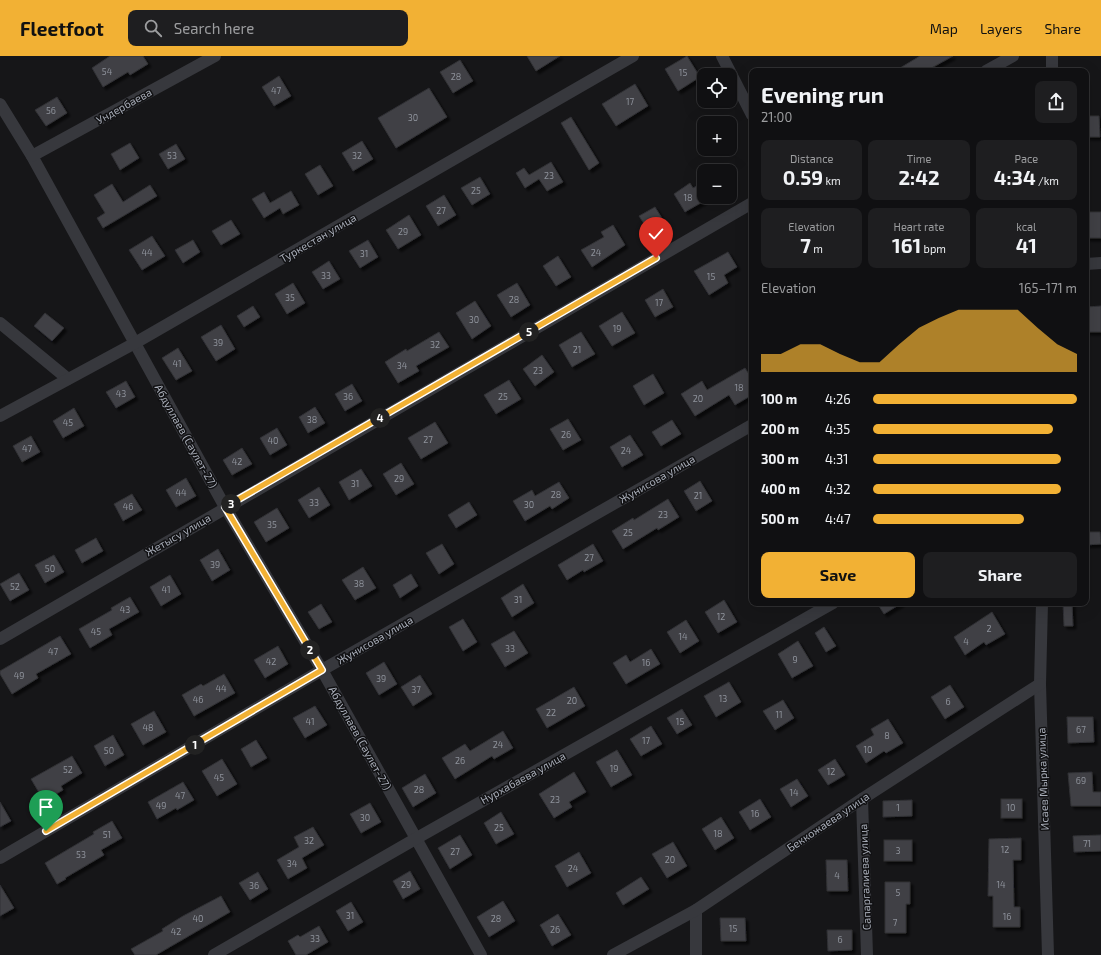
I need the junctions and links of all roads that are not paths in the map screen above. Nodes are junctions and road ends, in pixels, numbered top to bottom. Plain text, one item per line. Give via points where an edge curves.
1 (215, 56) edge
2 (633, 56) edge
3 (722, 56) edge
4 (1013, 56) edge
5 (1052, 56) edge
6 (991, 68) edge
7 (1052, 68) edge
8 (0, 104) edge
9 (749, 109) edge
10 (32, 156) junction
11 (749, 205) edge
12 (1101, 263) edge
13 (1089, 264) edge
14 (0, 323) edge
15 (134, 343) junction
16 (68, 379) junction
17 (0, 416) edge
18 (749, 427) edge
19 (225, 507) junction
20 (828, 606) edge
21 (1042, 606) edge
22 (0, 639) edge
23 (322, 670) junction
24 (1040, 684) junction
25 (862, 799) junction
26 (416, 838) junction
27 (0, 858) edge
28 (696, 910) junction
29 (214, 955) edge
30 (481, 955) edge
31 (613, 955) edge
32 (696, 955) edge
33 (867, 955) edge
34 (1048, 955) edge

1 - 10 street, Ундербаева
2 - 15 street, Туркестан улица
3 - 9 street
4 - 6 street
5 - 7 street
8 - 10 street, Абдуллаев (Саулет-27)
10 - 15 street, Абдуллаев (Саулет-27)
11 - 19 street, Жетысу улица
12 - 13 street
14 - 16 street
15 - 16 street, Туркестан улица
15 - 19 street, Абдуллаев (Саулет-27)
16 - 17 street, Туркестан улица
18 - 23 street, Жунисова улица
19 - 22 street, Жетысу улица
19 - 23 street, Абдуллаев (Саулет-27)
20 - 26 street, Нурхабаева улица
21 - 24 street, Исаев Мырка улица
23 - 26 street, Абдуллаев (Саулет-27)
23 - 27 street, Жунисова улица
24 - 25 street, Беккожаева улица
24 - 34 street, Исаев Мырка улица
25 - 28 street, Беккожаева улица
25 - 33 street, Сапаргалиева улица
26 - 29 street, Нурхабаева улица
26 - 30 street, Абдуллаев (Саулет-27)
28 - 31 street, Беккожаева улица
28 - 32 street

